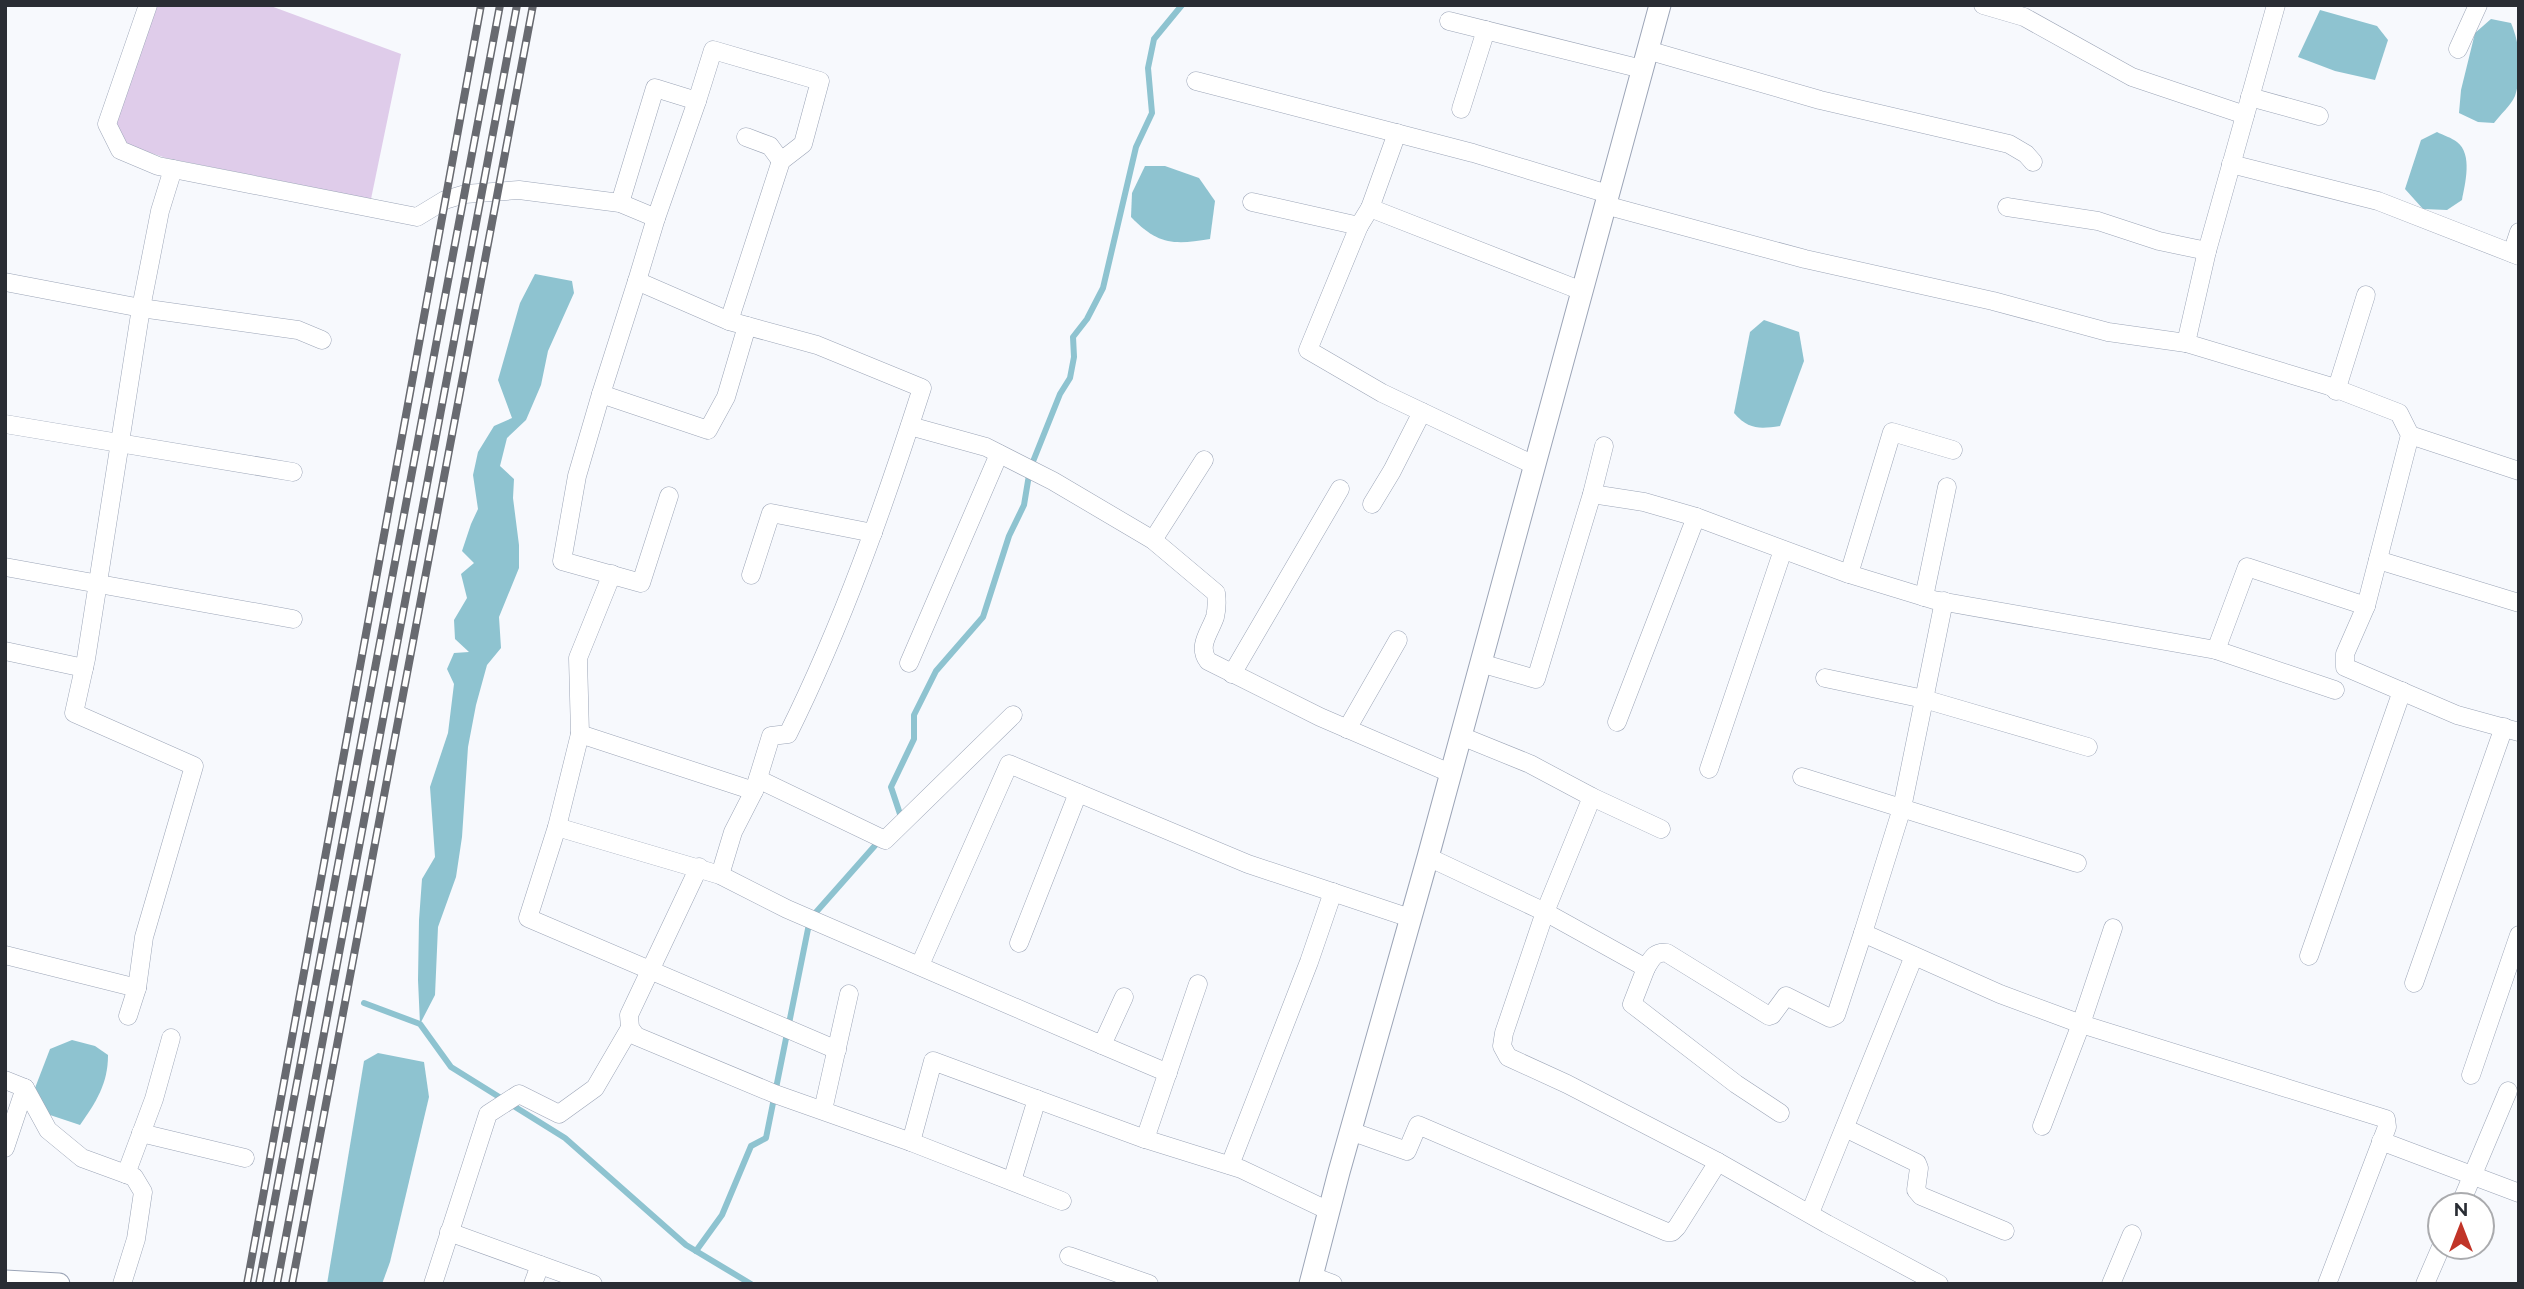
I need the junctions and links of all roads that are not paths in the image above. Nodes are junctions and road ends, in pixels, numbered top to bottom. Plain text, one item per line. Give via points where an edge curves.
1 (148, 5) edge
2 (1660, 5) edge
3 (1983, 5) edge
4 (2276, 5) edge
5 (2478, 5) edge
6 (1449, 21) dead end
7 (1486, 30) junction
8 (2458, 49) dead end
9 (1645, 59) junction
10 (1196, 81) dead end
11 (2250, 97) junction
12 (697, 100) junction
13 (1461, 109) dead end
14 (2245, 115) junction
15 (2319, 116) dead end
16 (1397, 133) junction
17 (746, 137) dead end
18 (781, 161) junction
19 (2033, 162) dead end
20 (2231, 164) junction
21 (173, 169) junction
22 (1607, 200) junction
23 (1252, 202) dead end
24 (620, 204) junction
25 (2007, 206) dead end
26 (1370, 208) junction
27 (656, 218) junction
28 (1359, 226) junction
29 (2519, 232) edge
30 (2207, 251) junction
31 (2515, 255) edge
32 (637, 281) junction
33 (5, 282) edge
34 (1582, 291) junction
35 (2366, 295) dead end
36 (141, 309) junction
37 (729, 321) junction
38 (747, 326) junction
39 (322, 340) dead end
40 (2186, 343) junction
41 (2336, 391) junction
42 (601, 394) junction
43 (1422, 412) junction
44 (5, 424) edge
45 (910, 426) junction
46 (2410, 435) junction
47 (120, 443) junction
48 (1604, 446) dead end
49 (1953, 450) dead end
50 (999, 454) junction
51 (1204, 460) dead end
52 (1534, 465) junction
53 (2519, 471) edge
54 (293, 472) dead end
55 (1947, 487) dead end
56 (1340, 489) dead end
57 (1592, 494) junction
58 (669, 496) dead end
59 (1372, 504) dead end
60 (1696, 517) junction
61 (873, 533) junction
62 (1153, 540) junction
63 (1783, 550) junction
64 (2378, 560) junction
65 (5, 567) edge
66 (612, 574) junction
67 (1849, 574) junction
68 (751, 575) dead end
69 (97, 583) junction
70 (1924, 597) junction
71 (1944, 601) junction
72 (2519, 603) edge
73 (2366, 606) junction
74 (293, 619) dead end
75 (1398, 640) dead end
76 (2216, 650) junction
77 (5, 651) edge
78 (909, 663) dead end
79 (1480, 663) junction
80 (84, 668) junction
81 (1232, 674) junction
82 (1825, 678) dead end
83 (2335, 690) dead end
84 (2402, 691) junction
85 (1924, 699) junction
86 (1013, 715) dead end
87 (1617, 722) dead end
88 (1347, 729) junction
89 (2511, 730) edge
90 (580, 734) junction
91 (1461, 736) junction
92 (2088, 747) dead end
93 (1709, 769) dead end
94 (1450, 773) junction
95 (1802, 777) dead end
96 (756, 785) junction
97 (1078, 793) junction
98 (1592, 797) junction
99 (1902, 808) junction
100 (556, 827) junction
101 (1661, 829) dead end
102 (1427, 858) junction
103 (2077, 863) dead end
104 (699, 867) junction
105 (720, 874) junction
106 (1333, 892) junction
107 (1545, 912) junction
108 (1410, 918) junction
109 (2113, 928) dead end
110 (1863, 933) junction
111 (2519, 935) edge
112 (1019, 943) dead end
113 (5, 955) edge
114 (1914, 956) junction
115 (2309, 956) dead end
116 (920, 965) junction
117 (1646, 968) junction
118 (649, 969) junction
119 (2414, 983) dead end
120 (1198, 984) dead end
121 (137, 988) junction
122 (849, 993) dead end
123 (1124, 997) dead end
124 (128, 1016) dead end
125 (2081, 1024) junction
126 (630, 1028) junction
127 (171, 1038) dead end
128 (1102, 1045) junction
129 (836, 1050) junction
130 (1168, 1073) junction
131 (2471, 1075) dead end
132 (5, 1080) edge
133 (25, 1088) junction
134 (2508, 1091) dead end
135 (1037, 1098) junction
136 (823, 1110) junction
137 (1780, 1113) dead end
138 (2042, 1126) dead end
139 (1845, 1128) junction
140 (1350, 1131) junction
141 (141, 1133) junction
142 (1145, 1139) junction
143 (2381, 1141) junction
144 (911, 1142) junction
145 (5, 1148) edge
146 (244, 1158) dead end
147 (1718, 1162) junction
148 (1230, 1165) junction
149 (126, 1174) junction
150 (2472, 1177) junction
151 (1012, 1181) junction
152 (2466, 1191) edge
153 (2519, 1194) edge
154 (1062, 1201) dead end
155 (1329, 1211) junction
156 (1810, 1213) junction
157 (2005, 1231) dead end
158 (449, 1232) junction
159 (2132, 1234) dead end
160 (1069, 1256) dead end
161 (2435, 1261) edge
162 (540, 1265) junction
163 (1311, 1280) edge
164 (5, 1281) edge
165 (60, 1284) edge
166 (122, 1284) edge
167 (433, 1284) edge
168 (533, 1284) edge
169 (593, 1284) edge
170 (1149, 1284) edge
171 (1333, 1284) edge
172 (1939, 1284) edge
173 (2112, 1284) edge
174 (2327, 1284) edge
175 (2425, 1284) edge

1 - 21 street via 107,124 120,150
2 - 9 street
3 - 14 street via 2024,17 2132,77
4 - 11 street
5 - 8 street
6 - 7 street
7 - 9 street
7 - 13 street
9 - 19 street via 2009,144
9 - 22 street
10 - 16 street
11 - 14 street
11 - 15 street
12 - 18 street via 713,50 820,81 803,144
12 - 24 street via 654,88
12 - 27 street
14 - 20 street
16 - 22 street
16 - 26 street
17 - 18 street via 770,146
18 - 37 street
20 - 30 street
20 - 31 street via 2378,201
21 - 24 street via 417,217 465,194 519,190
21 - 36 street
22 - 34 street
22 - 40 street via 1805,259 2108,332
23 - 28 street
24 - 27 street
25 - 30 street via 2098,221
26 - 28 street
26 - 34 street
27 - 32 street
28 - 43 street via 1308,349
29 - 31 street
30 - 40 street
32 - 37 street
32 - 42 street
33 - 36 street
34 - 52 street
35 - 41 street
36 - 39 street via 298,330
36 - 47 street
37 - 38 street
38 - 42 street via 726,397 708,430
38 - 45 street via 817,345 922,388
40 - 41 street
41 - 46 street via 2399,413
42 - 66 street via 577,476 562,561
43 - 52 street
43 - 59 street
44 - 47 street
45 - 50 street
45 - 61 street
46 - 53 street
46 - 64 street
47 - 54 street
47 - 69 street
48 - 57 street
49 - 67 street via 1892,432
50 - 62 street
50 - 78 street
51 - 62 street
52 - 79 street
55 - 70 street
56 - 81 street
57 - 60 street
57 - 79 street via 1536,679
58 - 66 street via 641,583
60 - 63 street
60 - 87 street
61 - 68 street via 771,513
61 - 96 street via 822,664 788,734 771,736
62 - 81 street via 1216,593 1216,615 1203,654
63 - 67 street
63 - 93 street
64 - 72 street
64 - 73 street
65 - 69 street
66 - 90 street via 578,658
67 - 70 street
69 - 74 street
69 - 80 street
70 - 71 street
71 - 76 street
71 - 85 street
73 - 76 street via 2246,567
73 - 84 street via 2345,654 2345,667
75 - 88 street
76 - 83 street
77 - 80 street
79 - 91 street
80 - 121 street via 74,713 194,766 144,937
81 - 88 street
82 - 85 street
84 - 89 street via 2457,715
84 - 115 street
85 - 92 street
85 - 99 street
86 - 96 street via 885,840
88 - 94 street
89 - 119 street
90 - 96 street
90 - 100 street
91 - 94 street
91 - 98 street via 1530,764
94 - 102 street
95 - 99 street
96 - 105 street via 733,832
97 - 106 street via 1248,864
97 - 112 street
97 - 116 street via 1009,764
98 - 101 street
98 - 107 street
99 - 103 street
99 - 110 street
100 - 104 street
100 - 118 street via 528,918
102 - 107 street
102 - 108 street
104 - 105 street
104 - 118 street
105 - 116 street via 787,909
106 - 108 street
106 - 148 street
107 - 117 street
107 - 147 street via 1504,1033 1502,1046 1508,1057
108 - 140 street
109 - 125 street
110 - 114 street
110 - 117 street via 1833,1018 1786,996 1772,1015 1766,1015 1667,953 1655,955
111 - 131 street
113 - 121 street
114 - 125 street
114 - 139 street
116 - 128 street
117 - 137 street via 1632,1004
118 - 126 street via 629,1015
118 - 129 street
120 - 130 street
121 - 124 street
122 - 129 street
123 - 128 street
125 - 138 street
125 - 143 street via 2386,1119
126 - 136 street via 636,1036
126 - 158 street via 595,1088 559,1114 519,1094 488,1114
127 - 141 street
128 - 130 street
129 - 136 street
130 - 142 street
132 - 133 street
133 - 145 street
133 - 149 street via 48,1130 82,1158
134 - 150 street
135 - 142 street
135 - 144 street via 933,1060
135 - 151 street
136 - 144 street
139 - 156 street
139 - 157 street via 1917,1163 1916,1190 1921,1196
140 - 147 street via 1407,1150 1418,1125 1667,1232 1677,1227
140 - 155 street
141 - 146 street
141 - 149 street
142 - 148 street
143 - 150 street
143 - 174 street
144 - 151 street
147 - 156 street
148 - 155 street
149 - 166 street via 134,1177 143,1192 136,1239
150 - 152 street
150 - 153 street
151 - 154 street
155 - 163 street
156 - 172 street
158 - 162 street
158 - 167 street
159 - 173 street
160 - 170 street
161 - 175 street
162 - 168 street
162 - 169 street
163 - 171 street
164 - 165 street

